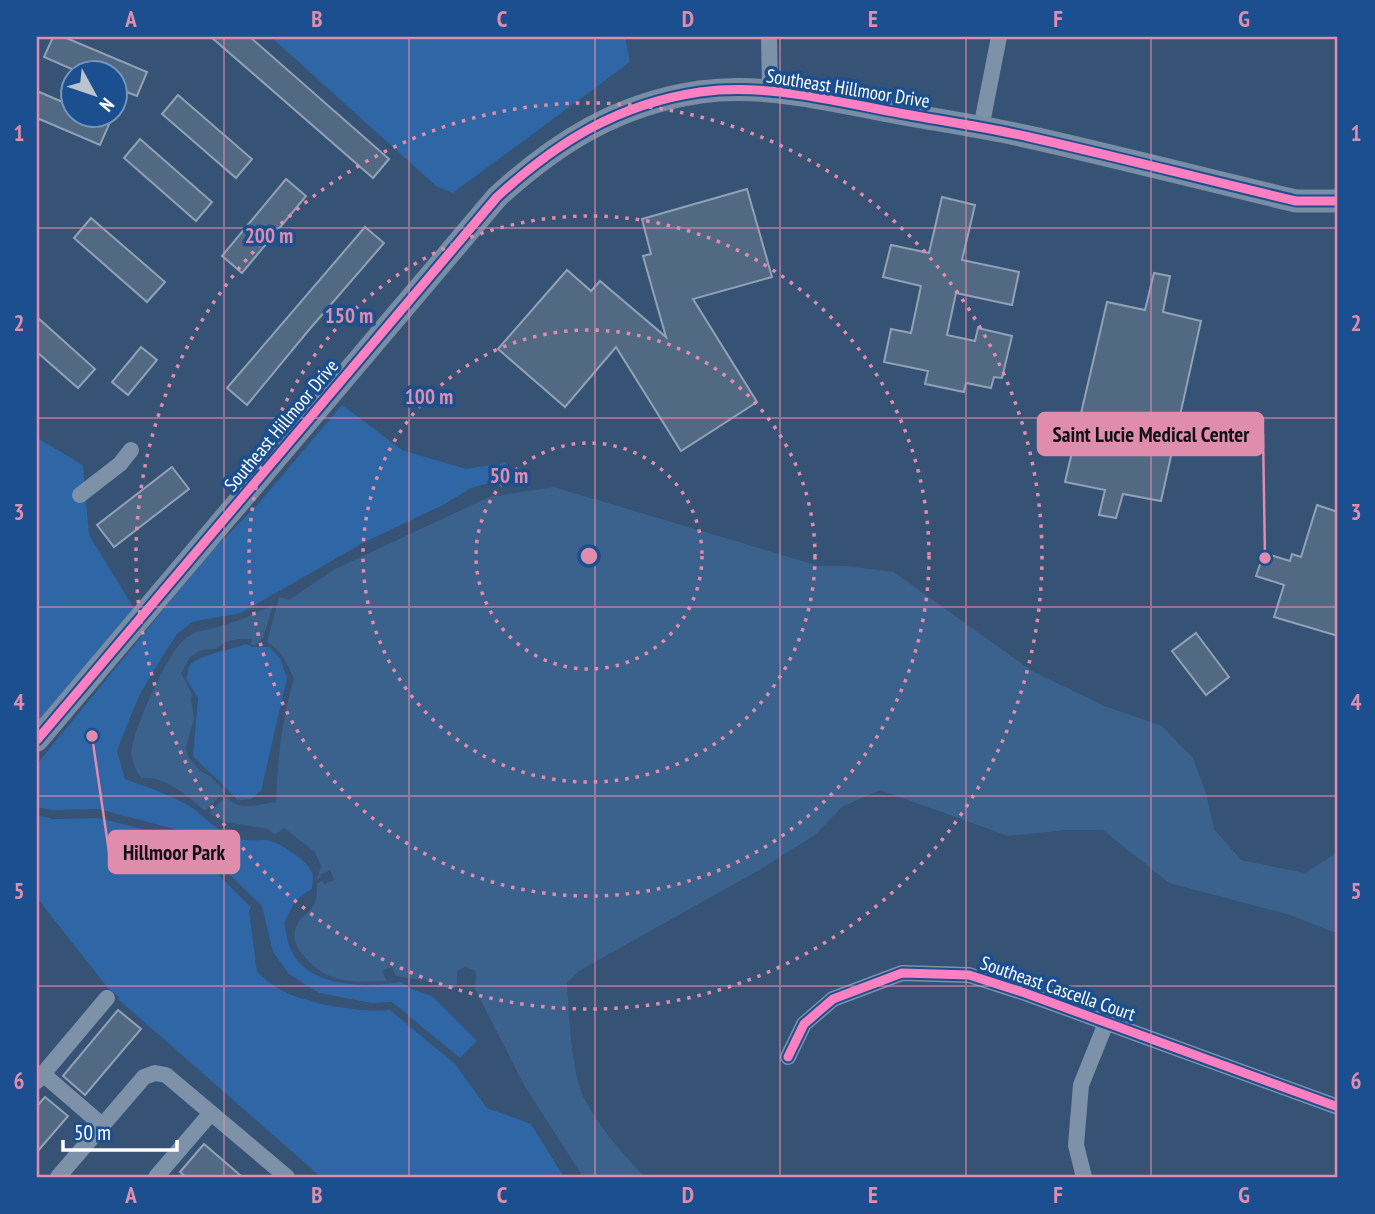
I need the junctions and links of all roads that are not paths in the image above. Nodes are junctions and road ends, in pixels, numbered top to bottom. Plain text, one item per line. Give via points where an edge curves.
1 (769, 37) edge
2 (999, 37) edge
3 (770, 90) junction
4 (981, 128) junction
5 (1338, 201) edge
6 (131, 450) dead end
7 (80, 495) dead end
8 (37, 740) edge
9 (107, 998) dead end
10 (1106, 1023) junction
11 (788, 1057) dead end
12 (40, 1077) edge
13 (1338, 1107) edge
14 (211, 1114) junction
15 (102, 1125) junction
16 (161, 1175) edge
17 (58, 1177) edge
18 (287, 1177) edge
19 (1084, 1177) edge

1 - 3 street
2 - 4 street
3 - 4 street, Southeast Hillmoor Drive
3 - 8 street, Southeast Hillmoor Drive via 702,92 661,100 592,127 516,179
4 - 5 street, Southeast Hillmoor Drive via 1297,201
6 - 7 street
9 - 12 street
10 - 11 street, Southeast Cascella Court via 969,975 902,973 833,999 804,1024
10 - 13 street, Southeast Cascella Court
10 - 19 street via 1081,1085 1076,1145
12 - 15 street
14 - 15 street via 166,1075 155,1073 144,1077
14 - 16 street
14 - 18 street
15 - 17 street

